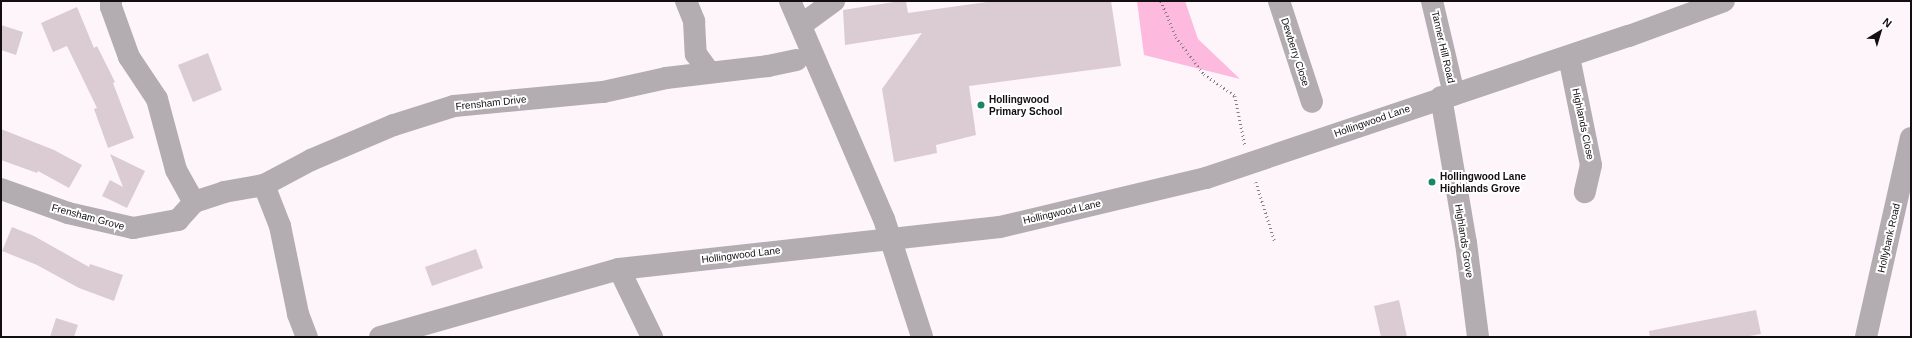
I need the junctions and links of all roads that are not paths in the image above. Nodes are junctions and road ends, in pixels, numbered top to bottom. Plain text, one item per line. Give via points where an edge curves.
1 (111, 1) edge
2 (686, 1) edge
3 (790, 1) edge
4 (834, 1) edge
5 (1279, 1) edge
6 (1432, 1) edge
7 (1724, 1) edge
8 (800, 25) junction
9 (1569, 56) junction
10 (796, 60) dead end
11 (708, 72) junction
12 (1447, 95) junction
13 (1312, 102) dead end
14 (1911, 138) edge
15 (264, 185) junction
16 (1, 189) edge
17 (224, 192) joint
18 (1585, 192) dead end
19 (194, 202) junction
20 (892, 239) junction
21 (619, 269) junction
22 (416, 332) edge
23 (307, 337) edge
24 (380, 337) edge
25 (652, 337) edge
26 (922, 337) edge
27 (1478, 337) edge
28 (1866, 337) edge

1 - 19 street via 129,57 157,99 176,170
2 - 11 street via 694,21 696,54
3 - 8 street
4 - 8 street
5 - 13 street, Dewberry Close
6 - 12 street, Tanner Hill Road
7 - 9 street, Hollingwood Lane
8 - 20 street
9 - 12 street, Hollingwood Lane
9 - 18 street, Highlands Close via 1591,164
10 - 11 street, Frensham Drive via 768,66
11 - 15 street, Frensham Drive via 603,92 454,106 394,125 311,160
12 - 20 street, Hollingwood Lane via 1206,178 1000,227
12 - 27 street, Highlands Grove
14 - 28 street, Hollybank Road
15 - 17 street, Frensham Drive
15 - 23 street via 280,226 298,314
16 - 19 street, Frensham Grove via 68,213 133,228 178,220
17 - 19 street, Frensham Grove
20 - 21 street, Hollingwood Lane
20 - 26 street
21 - 22 street, Hollingwood Lane
21 - 25 street
22 - 24 street, Hollingwood Lane

